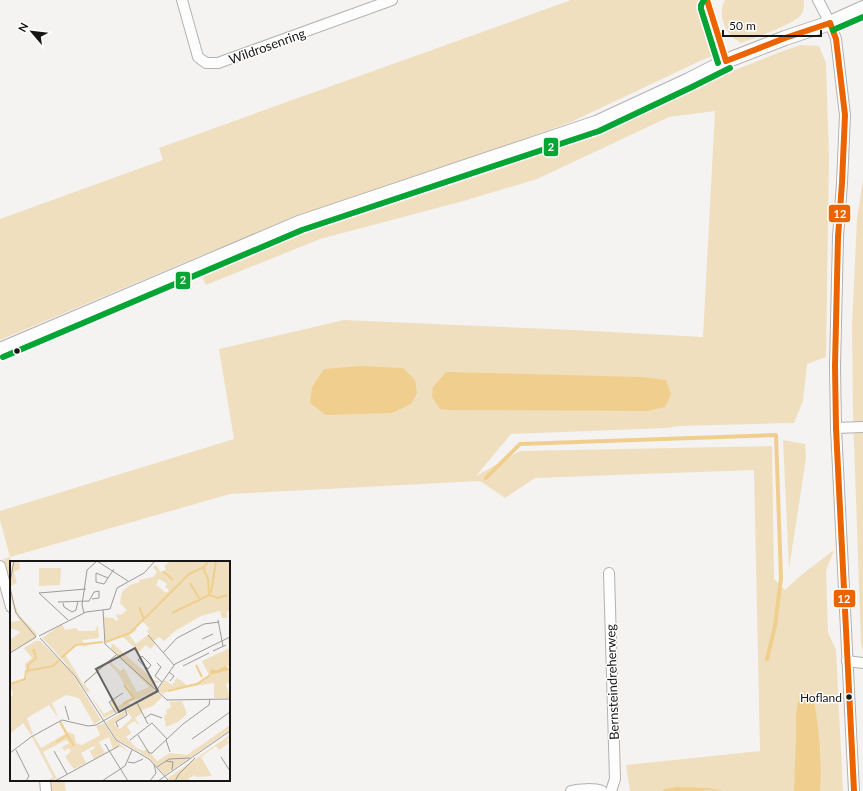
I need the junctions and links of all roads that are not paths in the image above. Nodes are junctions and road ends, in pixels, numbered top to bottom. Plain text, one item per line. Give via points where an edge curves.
1 (182, 0) edge
2 (392, 0) edge
3 (818, 0) edge
4 (863, 8) edge
5 (830, 23) junction
6 (0, 350) edge
7 (863, 427) edge
8 (836, 428) junction
9 (0, 566) edge
10 (608, 573) dead end
11 (10, 603) edge
12 (847, 661) junction
13 (863, 663) edge
14 (45, 781) edge
15 (46, 791) edge
16 (571, 791) edge
17 (602, 791) edge
18 (611, 791) edge
19 (854, 791) edge

1 - 2 street, Wildrosenring via 198,57 206,63 218,63
3 - 5 street
4 - 5 main road
5 - 6 main road via 726,61 596,123 299,223
5 - 8 street via 836,39 845,115 838,237
7 - 8 street
8 - 12 street
9 - 11 street
10 - 18 street, Bernsteindreherweg via 615,779
12 - 13 street
12 - 19 street
14 - 15 street
16 - 17 street

